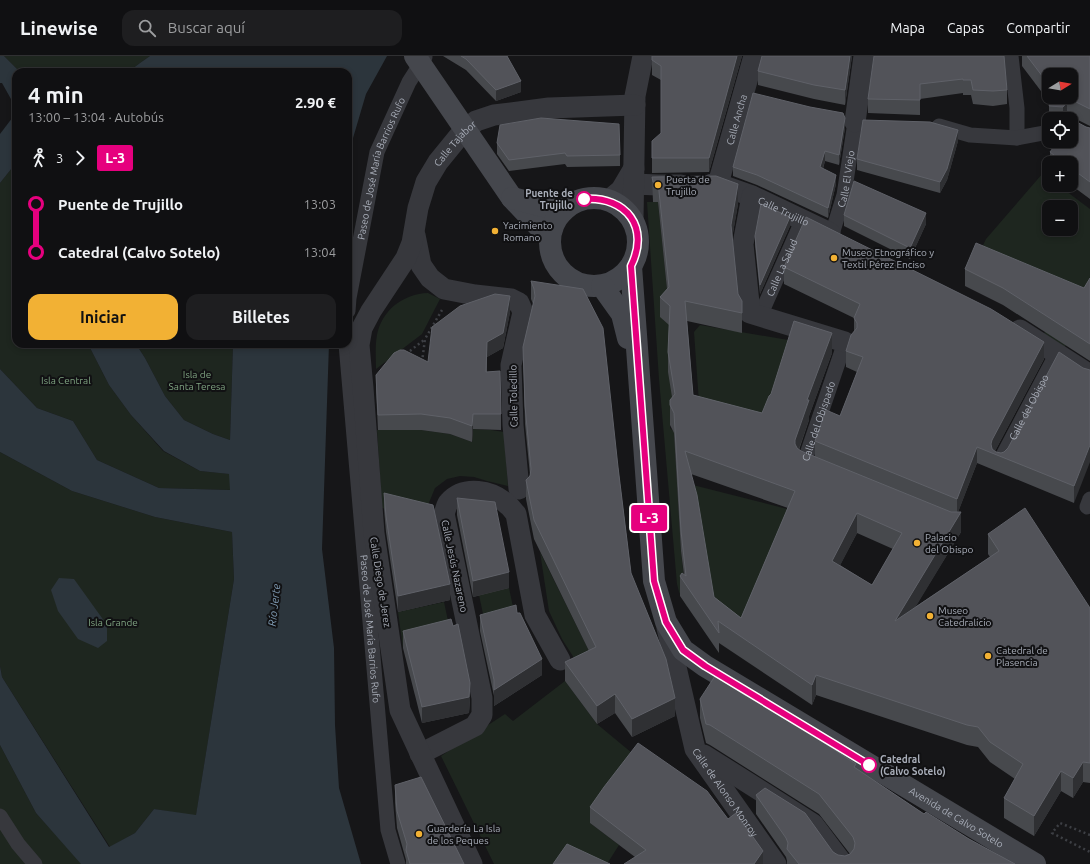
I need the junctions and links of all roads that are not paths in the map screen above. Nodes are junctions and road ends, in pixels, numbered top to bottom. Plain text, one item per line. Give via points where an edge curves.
1 (415, 56) edge
2 (426, 56) edge
3 (643, 56) edge
4 (754, 56) edge
5 (864, 56) edge
6 (1011, 56) edge
7 (635, 105) junction
8 (856, 119) joint
9 (923, 124) edge
10 (1042, 133) edge
11 (1017, 138) junction
12 (634, 176) junction
13 (718, 184) junction
14 (752, 196) junction
15 (512, 198) junction
16 (609, 200) junction
17 (563, 211) junction
18 (632, 220) junction
19 (803, 220) junction
20 (415, 234) junction
21 (839, 238) joint
22 (550, 239) junction
23 (421, 265) junction
24 (631, 266) junction
25 (352, 282) edge
26 (602, 286) junction
27 (385, 290) junction
28 (755, 314) junction
29 (1004, 320) edge
30 (845, 342) joint
31 (346, 348) edge
32 (1056, 353) junction
33 (1090, 375) edge
34 (639, 382) junction
35 (1000, 461) edge
36 (826, 472) edge
37 (519, 489) dead end
38 (666, 622) junction
39 (560, 660) dead end
40 (695, 749) junction
41 (420, 754) junction
42 (0, 816) edge
43 (35, 864) edge
44 (398, 864) edge
45 (472, 864) edge
46 (776, 864) edge
47 (843, 864) edge
48 (1035, 864) edge

1 - 15 main road
2 - 25 street, Paseo de José María Barrios Rufo via 408,82 377,152
3 - 7 street
4 - 13 street, Calle Ancha via 751,93
5 - 8 street
6 - 11 street via 1017,108
7 - 12 street
7 - 20 street, Calle Tajabor via 549,108 494,115 476,121 442,156 426,182 418,208
8 - 21 street, Calle El Viejo
9 - 11 street via 970,135
10 - 11 street
12 - 13 street, Calle Trujillo via 658,185
12 - 16 street
12 - 18 street
13 - 14 street, Calle Trujillo
14 - 19 street, Calle Trujillo
14 - 28 street via 743,244
15 - 17 main road
15 - 22 main road
16 - 17 main road via 584,199
16 - 18 main road via 626,211
17 - 22 main road via 555,223
18 - 24 main road via 639,243
19 - 21 street, Calle Trujillo
19 - 28 street, Calle La Salud
20 - 23 street, Calle Toledillo
20 - 27 street, Calle Tajabor via 406,258
22 - 26 main road via 556,264 564,274 576,282
23 - 27 street via 413,278
23 - 37 street, Calle Toledillo via 430,278 444,289 511,299 519,303 523,312 511,365
24 - 26 main road via 614,282
24 - 34 main road, Avenida de Calvo Sotelo
26 - 34 main road, Avenida de Calvo Sotelo via 622,314
27 - 41 street, Calle Diego de Jerez via 362,328 359,345 374,533 400,710
28 - 30 street, Calle del Obispado
29 - 32 street
30 - 36 street, Calle del Obispado via 804,464
31 - 44 street, Paseo de José María Barrios Rufo via 388,830
32 - 33 street
32 - 35 street, Calle del Obispo
34 - 38 main road, Avenida de Calvo Sotelo via 654,581
38 - 40 street, Calle de Alonso Monroy
38 - 48 main road, Avenida de Calvo Sotelo via 683,650 705,666
39 - 41 street, Calle Jesús Nazareno via 535,615 516,514 507,504 488,494 469,491 458,494 448,503 444,513 482,698 482,715 475,726
40 - 46 street, Calle de Alonso Monroy
40 - 47 street via 813,824
41 - 45 street, Calle Diego de Jerez
42 - 43 street via 14,839

